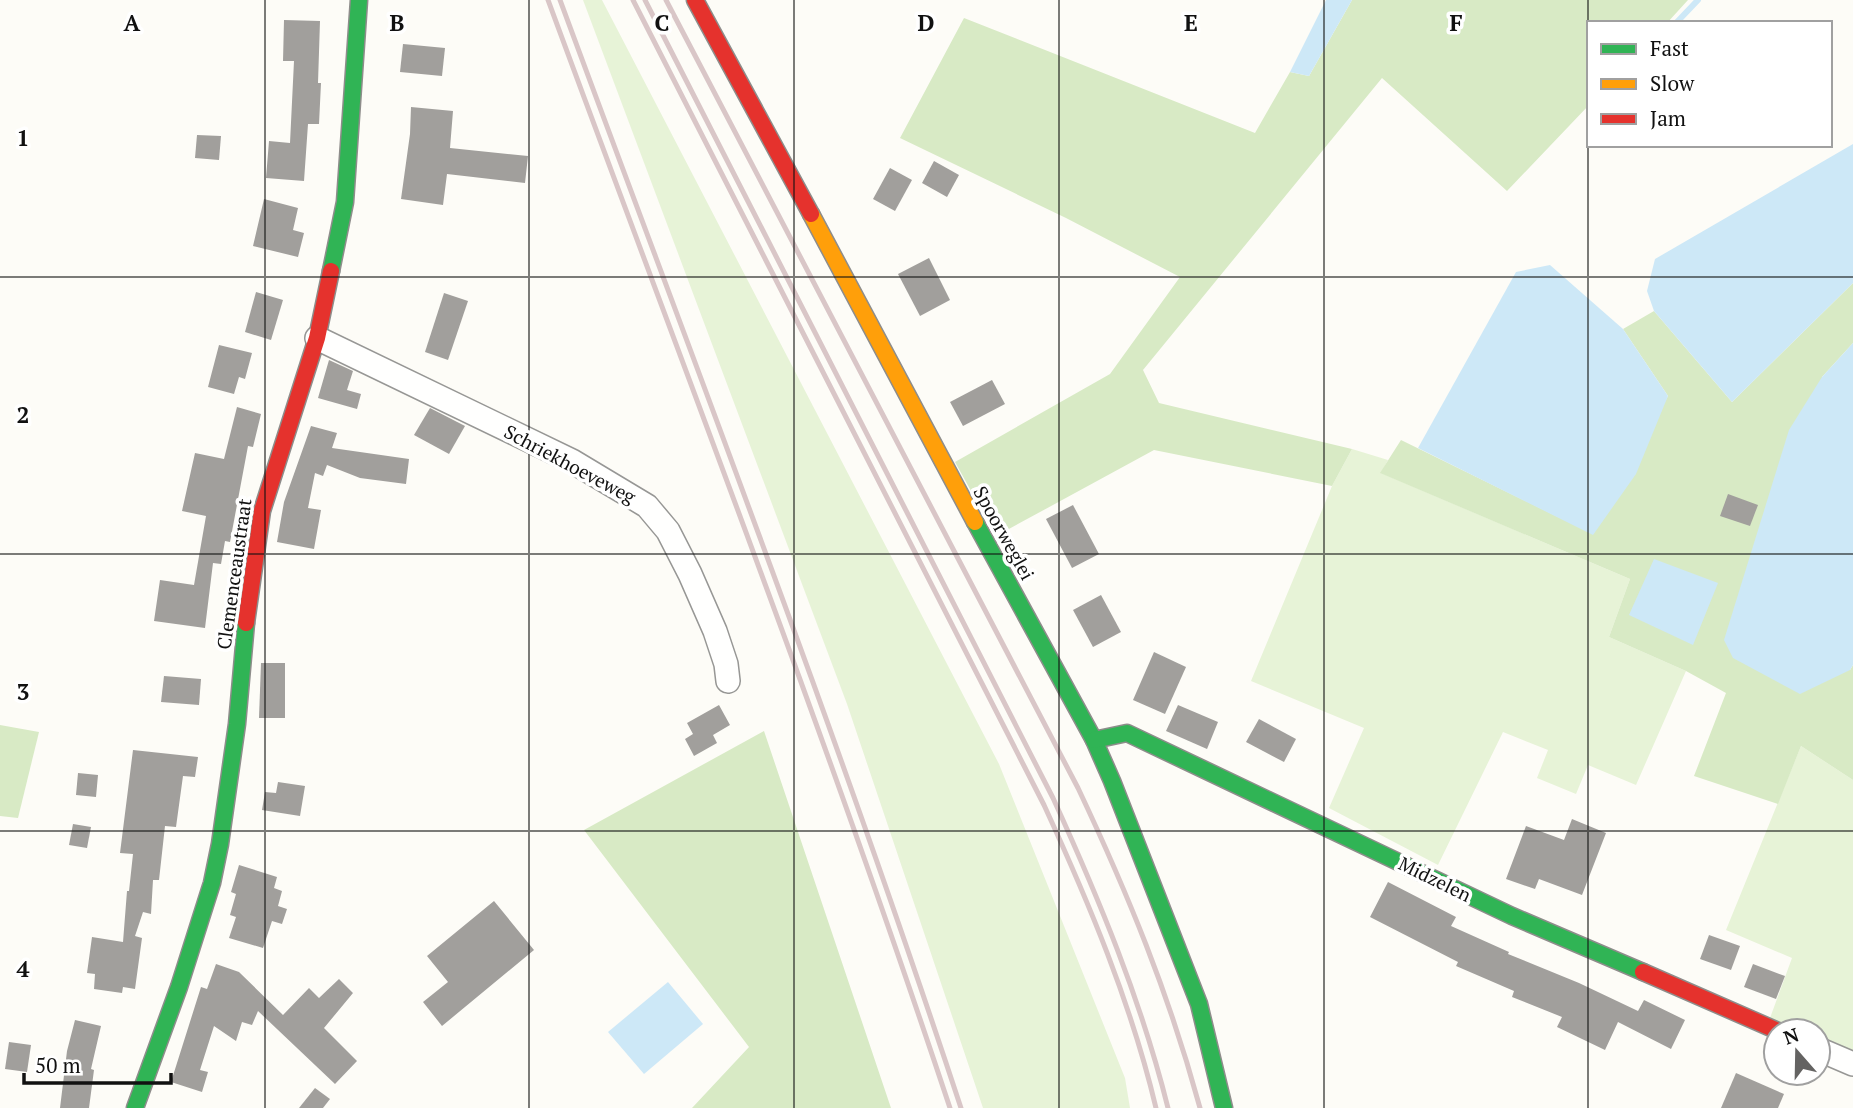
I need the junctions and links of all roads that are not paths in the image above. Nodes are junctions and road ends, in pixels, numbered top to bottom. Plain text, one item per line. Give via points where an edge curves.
1 (359, 0) edge
2 (695, 0) edge
3 (317, 338) junction
4 (728, 681) dead end
5 (1094, 740) junction
6 (1762, 1024) edge
7 (1832, 1055) edge
8 (1853, 1064) edge
9 (135, 1108) edge
10 (1224, 1108) edge

1 - 3 street, Clemenceaustraat via 345,202
2 - 5 street, Spoorweglei
3 - 4 street, Schriekhoeveweg via 572,461 648,506 668,531 690,574 715,631
3 - 9 street, Clemenceaustraat via 262,511 237,724 212,883
5 - 6 street, Midzelen via 1127,733 1512,916
5 - 10 street, Spoorweglei via 1199,1004
7 - 8 street

